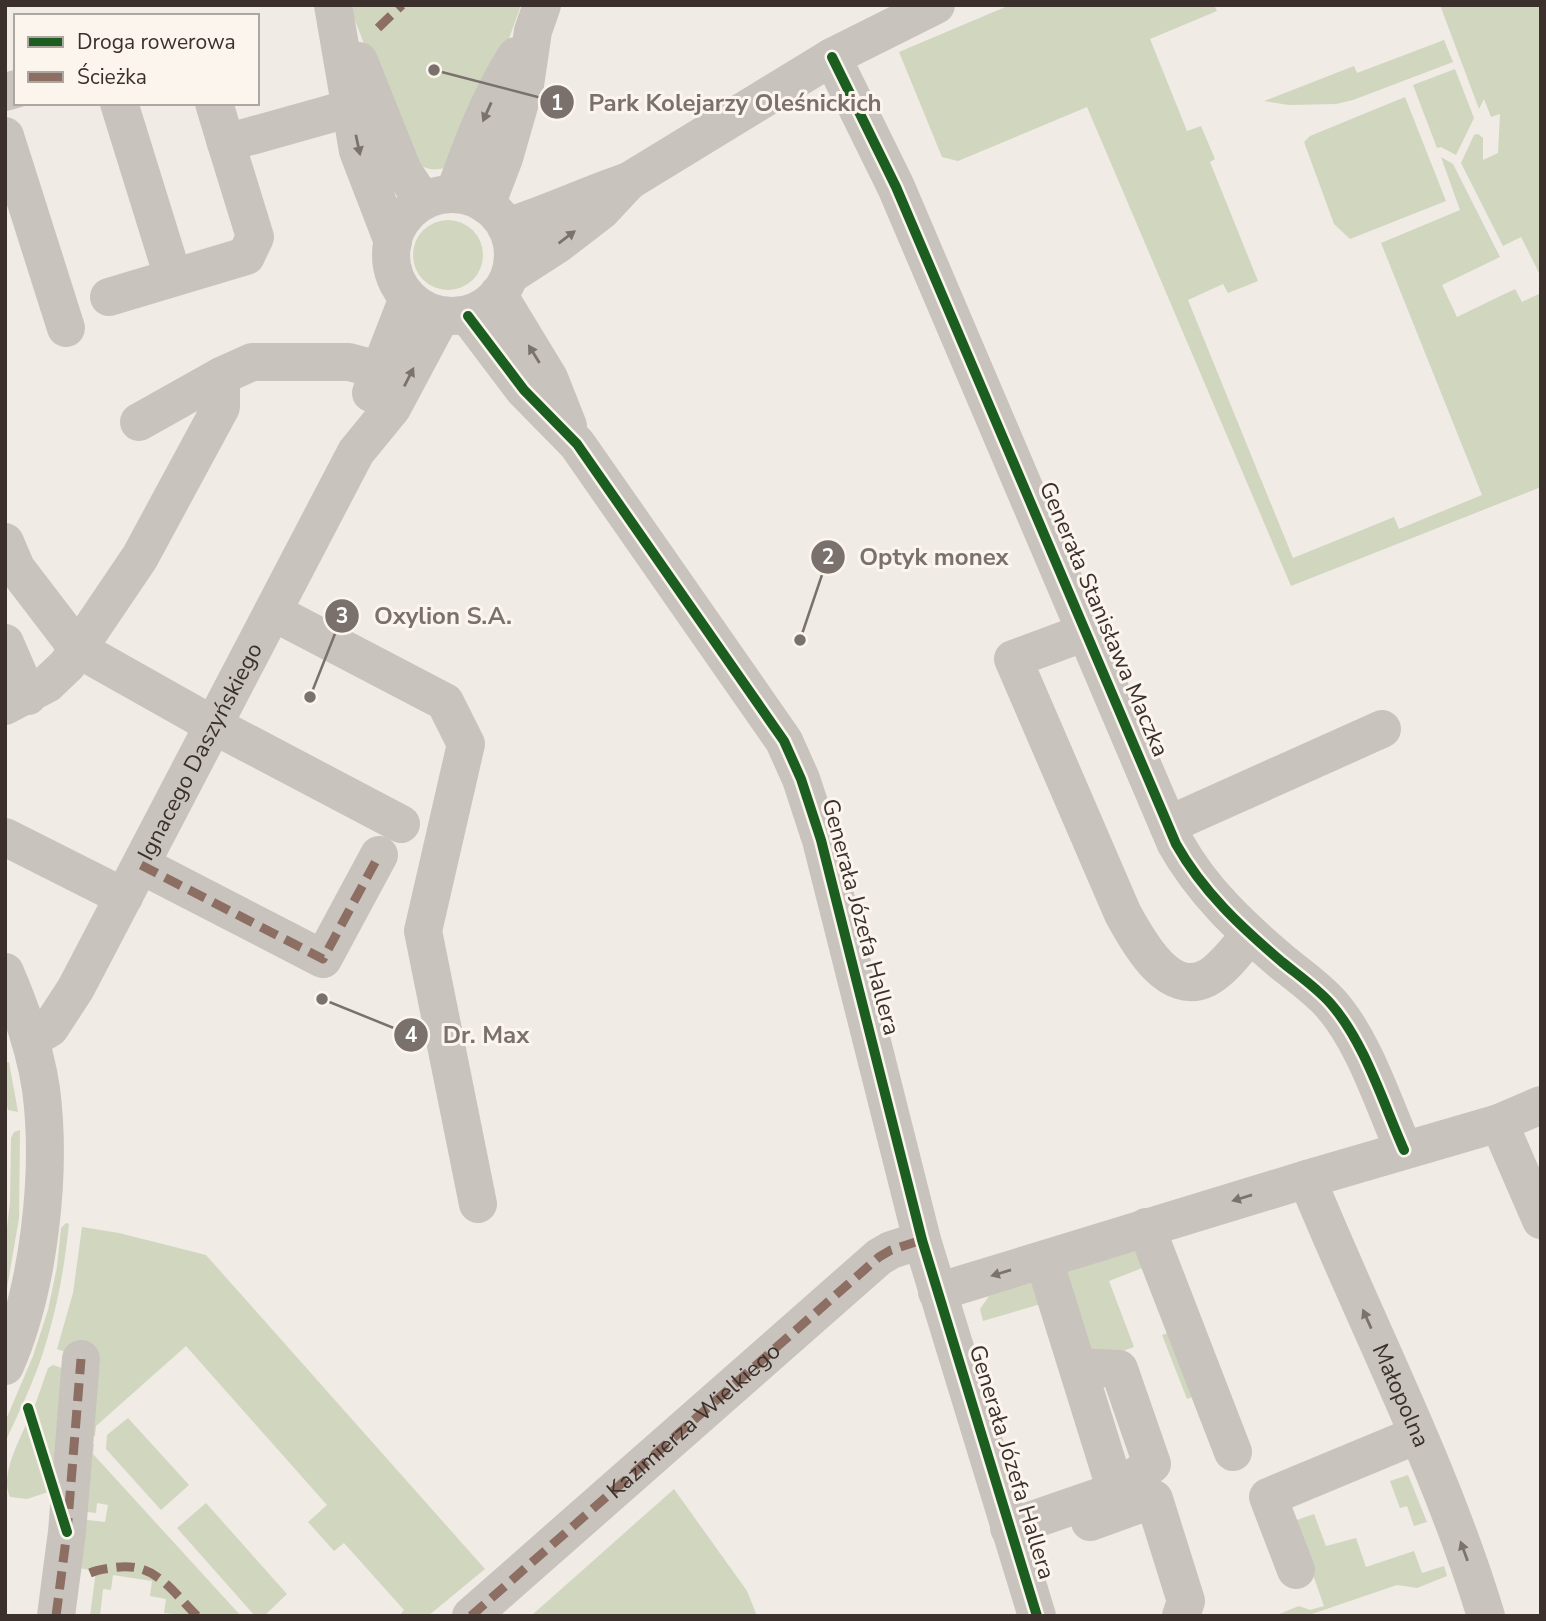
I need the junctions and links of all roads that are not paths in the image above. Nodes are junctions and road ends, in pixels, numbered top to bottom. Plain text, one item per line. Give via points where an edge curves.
1 (335, 5) edge
2 (936, 5) edge
3 (537, 18) edge
4 (832, 57) junction
5 (120, 105) edge
6 (215, 105) edge
7 (351, 108) junction
8 (5, 136) edge
9 (226, 143) junction
10 (629, 181) junction
11 (467, 207) junction
12 (393, 242) junction
13 (173, 277) junction
14 (504, 284) junction
15 (109, 297) dead end
16 (439, 310) junction
17 (66, 328) dead end
18 (379, 370) junction
19 (221, 376) junction
20 (139, 422) dead end
21 (573, 438) junction
22 (356, 452) junction
23 (5, 541) edge
24 (273, 611) junction
25 (1086, 632) junction
26 (5, 643) edge
27 (78, 649) junction
28 (17, 701) edge
29 (213, 725) junction
30 (1382, 729) dead end
31 (401, 824) dead end
32 (1168, 825) junction
33 (5, 837) edge
34 (379, 855) dead end
35 (133, 881) junction
36 (1250, 935) junction
37 (5, 972) edge
38 (30, 1040) junction
39 (1541, 1105) edge
40 (1499, 1123) junction
41 (1404, 1150) junction
42 (1307, 1179) junction
43 (478, 1204) dead end
44 (1541, 1220) edge
45 (1146, 1227) junction
46 (922, 1240) junction
47 (1044, 1259) junction
48 (937, 1292) junction
49 (81, 1359) dead end
50 (5, 1366) edge
51 (1417, 1435) junction
52 (1233, 1452) dead end
53 (1013, 1539) junction
54 (1296, 1570) dead end
55 (56, 1616) edge
56 (471, 1616) edge
57 (1037, 1616) edge
58 (1181, 1616) edge
59 (1486, 1616) edge

1 - 7 street
1 - 11 street via 403,171
2 - 4 street
3 - 11 street via 525,85 504,158
4 - 10 street
4 - 25 street, Generała Stanisława Maczka via 896,187
5 - 13 street
6 - 9 street
7 - 9 street
7 -> 12 street via 358,151
8 - 17 street
9 - 13 street via 255,237 246,256
10 - 11 street via 544,215
14 -> 10 street via 601,211
11 - 12 street via 409,212
11 - 14 street via 512,244
12 - 16 street via 392,263 398,283
13 - 15 street
14 - 16 street via 481,310
21 -> 14 street, Generała Józefa Hallera
16 - 18 street, Ignacego Daszyńskiego
16 - 21 street, Generała Józefa Hallera
22 -> 16 street, Ignacego Daszyńskiego via 393,408
18 - 19 street via 349,362 252,362
18 - 22 street, Ignacego Daszyńskiego
19 - 20 street
19 - 27 street via 221,407 140,557
21 - 46 street, Generała Józefa Hallera via 784,741 801,779 821,840
22 - 24 street, Ignacego Daszyńskiego
23 - 27 street via 16,568
24 - 29 street, Ignacego Daszyńskiego
24 - 43 street via 445,702 466,744 423,931
25 - 32 street, Generała Stanisława Maczka
25 - 36 street via 1013,659 1137,941 1168,975 1185,982 1205,979 1218,970
26 - 28 street
27 - 28 street via 47,684
27 - 29 street
29 - 31 street
29 - 35 street, Ignacego Daszyńskiego
30 - 32 street
32 - 36 street, Generała Stanisława Maczka via 1202,885
33 - 35 street
34 - 35 street via 323,959
35 - 38 street, Ignacego Daszyńskiego via 61,1013 50,1028
36 - 41 street, Generała Stanisława Maczka via 1329,1001 1350,1028
37 - 38 street
38 - 50 street via 44,1121 43,1206 24,1308
39 - 40 street
40 - 41 street
40 - 44 street
41 - 42 street
42 -> 45 street
51 -> 42 street, Małopolna
45 - 47 street
45 - 52 street
46 - 48 street, Generała Józefa Hallera
46 - 56 street, Kazimierza Wielkiego via 879,1257
47 -> 48 street
47 - 53 street via 1116,1491
48 - 53 street, Generała Józefa Hallera
49 - 55 street
51 - 54 street via 1268,1497
59 -> 51 street, Małopolna
53 - 57 street, Generała Józefa Hallera
53 - 58 street via 1154,1499 1186,1601

